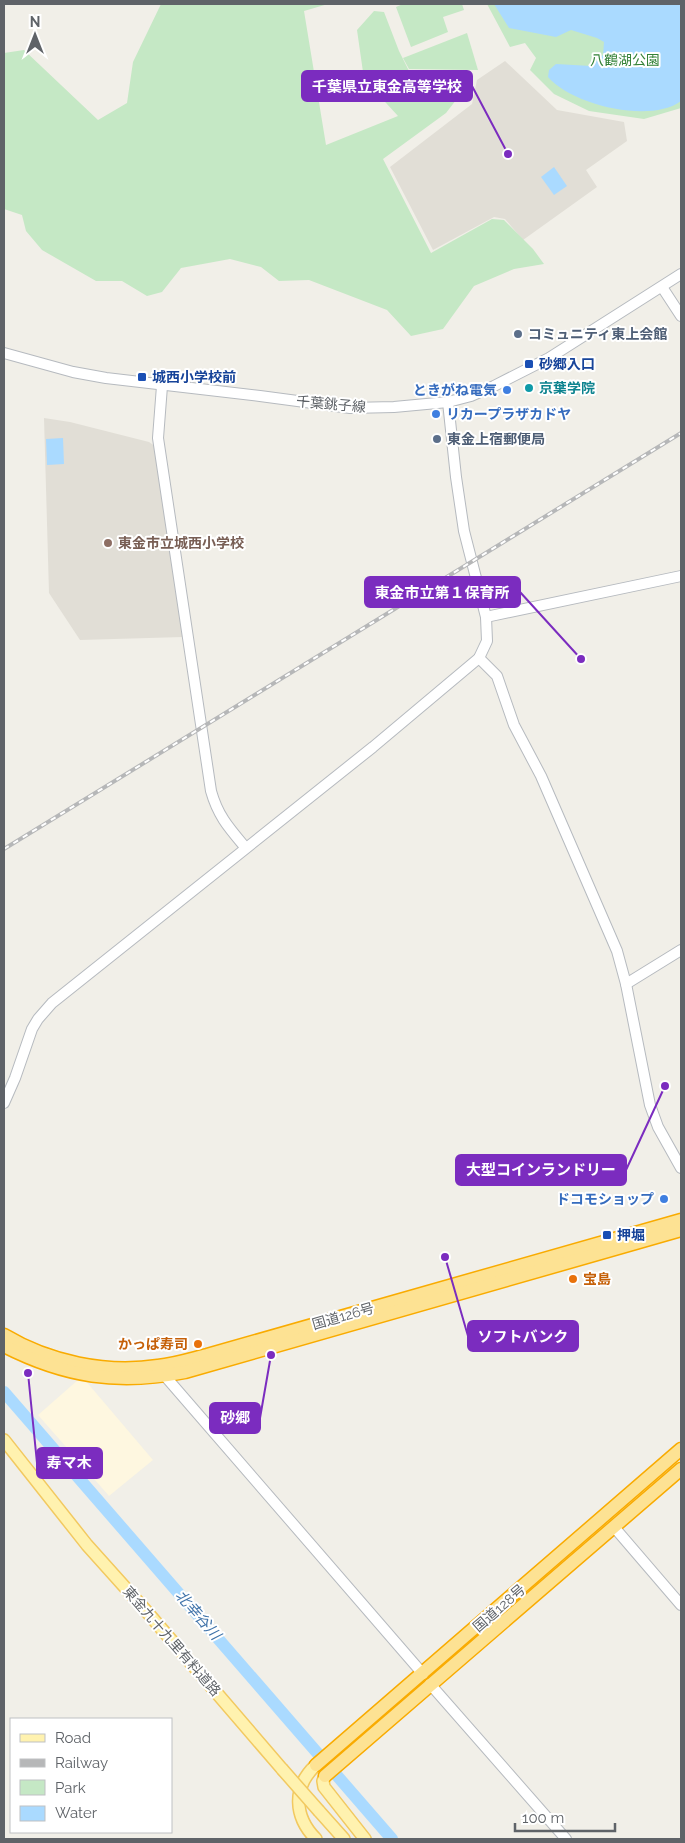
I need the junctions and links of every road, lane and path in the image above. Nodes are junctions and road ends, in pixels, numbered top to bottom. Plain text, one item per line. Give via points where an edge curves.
1 (681, 274) edge
2 (662, 287) junction
3 (681, 316) edge
4 (4, 353) edge
5 (162, 386) junction
6 (448, 402) junction
7 (681, 576) edge
8 (486, 617) junction
9 (479, 658) junction
10 (245, 847) junction
11 (681, 950) edge
12 (626, 984) junction
13 (4, 1103) edge
14 (681, 1168) edge
15 (681, 1220) edge
16 (681, 1230) edge
17 (4, 1335) edge
18 (4, 1346) edge
19 (165, 1376) junction
20 (4, 1440) edge
21 (681, 1449) edge
22 (681, 1469) edge
23 (605, 1516) junction
24 (614, 1527) junction
25 (514, 1595) junction
26 (522, 1605) junction
27 (681, 1605) edge
28 (427, 1679) junction
29 (337, 1756) junction
30 (316, 1765) joint
31 (325, 1776) joint
32 (316, 1839) edge
33 (344, 1839) edge
34 (365, 1839) edge
35 (566, 1839) edge

1 - 2 street, 千葉銚子線
2 - 3 street
2 - 6 street, 千葉銚子線 via 549,358 486,390
4 - 5 street, 千葉銚子線 via 73,372
5 - 6 street, 千葉銚子線 via 350,408
5 - 10 street via 158,438 211,791 222,820
6 - 8 street via 464,531
7 - 8 street
8 - 9 street via 487,641
9 - 10 street
9 - 12 street via 497,676 514,725 541,776 617,951
10 - 13 street via 52,1003 32,1029
11 - 12 street
12 - 14 street via 650,1105 658,1127
15 - 17 highway, 国道126号 via 207,1355 157,1366 102,1367 67,1361
16 - 19 highway, 国道126号
18 - 19 highway, 国道126号 via 35,1360 89,1376
19 - 28 street
20 - 33 main road, 東金九十九里有料道路, bridge via 87,1546
21 - 23 highway, 国道128号
22 - 24 highway, 国道128号
23 - 24 highway
23 - 25 highway, 国道128号
24 - 26 highway, 国道128号
24 - 27 street
25 - 26 highway
25 - 28 highway, 国道128号
26 - 28 highway, 国道128号
28 - 29 highway, 国道128号
28 - 35 street
29 - 30 highway, 国道128号
29 - 31 highway, 国道128号
30 - 32 main road via 300,1789 298,1804 303,1823
31 - 34 main road via 324,1788

